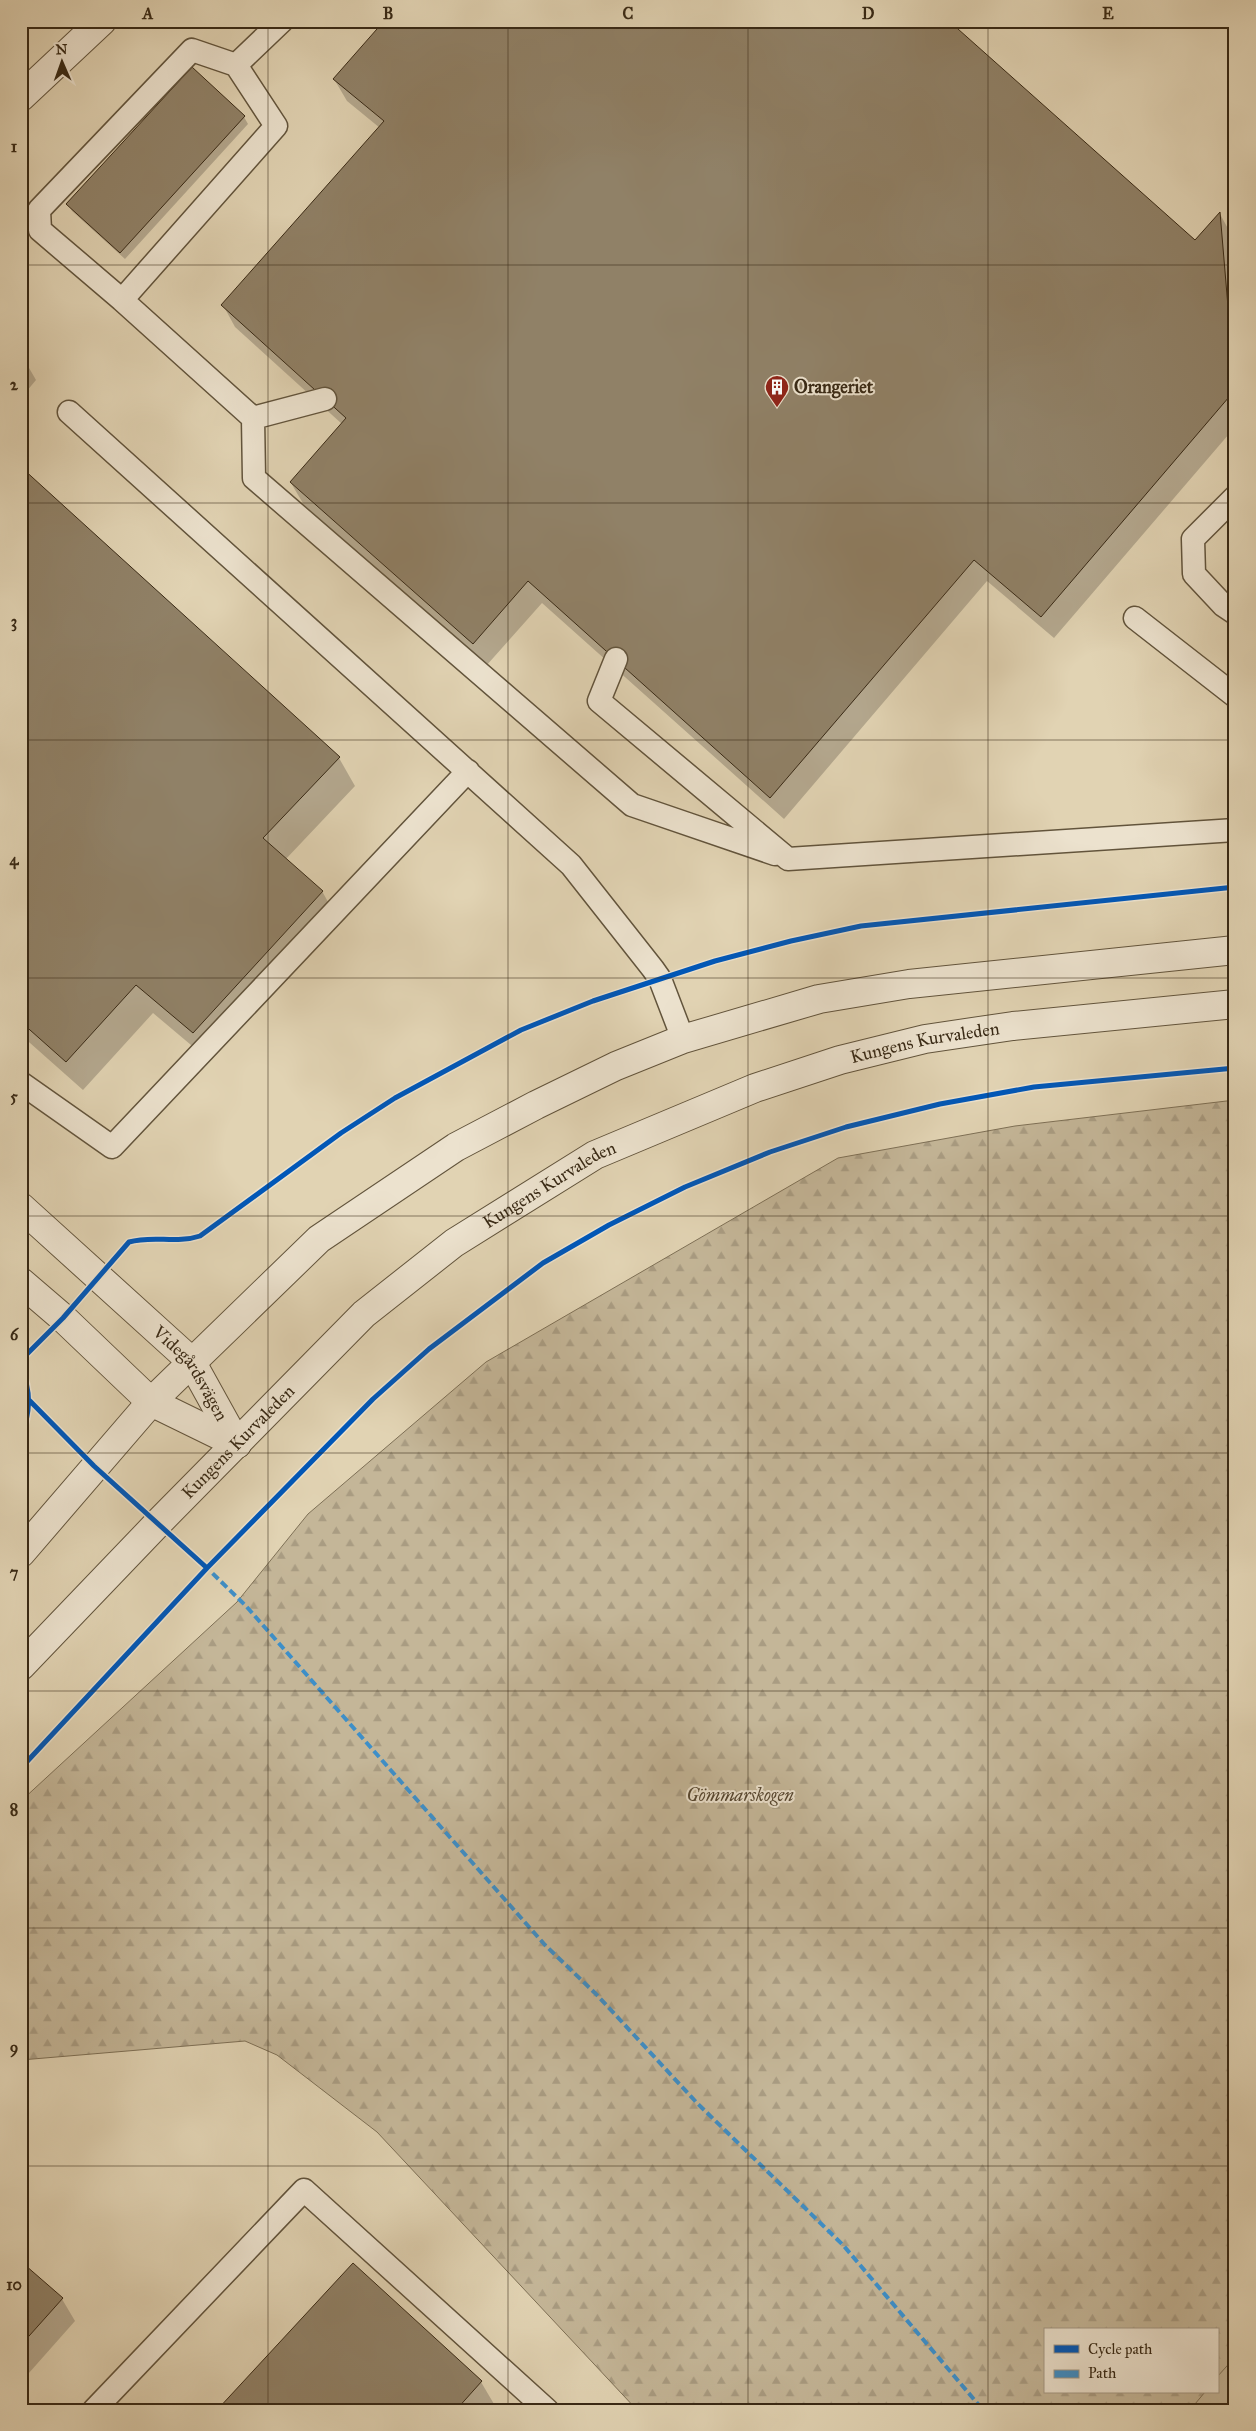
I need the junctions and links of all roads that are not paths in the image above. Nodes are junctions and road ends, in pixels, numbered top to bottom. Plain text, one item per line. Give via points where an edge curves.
1 (102, 21) edge
2 (282, 21) edge
3 (236, 66) junction
4 (21, 97) edge
5 (122, 300) junction
6 (325, 399) dead end
7 (69, 412) dead end
8 (253, 418) junction
9 (1235, 497) edge
10 (1235, 613) edge
11 (1135, 618) dead end
12 (616, 659) dead end
13 (1235, 696) edge
14 (468, 772) junction
15 (1235, 830) edge
16 (788, 859) junction
17 (1235, 950) edge
18 (1235, 1004) edge
19 (683, 1039) junction
20 (21, 1083) edge
21 (21, 1208) edge
22 (21, 1282) edge
23 (192, 1361) junction
24 (151, 1402) junction
25 (237, 1444) junction
26 (21, 1553) edge
27 (21, 1666) edge
28 (94, 2410) edge
29 (547, 2410) edge

1 - 4 street
2 - 3 lane
3 - 5 lane via 276,126
3 - 5 lane via 192,50 39,210 40,230
5 - 8 lane
6 - 8 lane
7 - 14 lane
8 - 16 lane via 254,478 632,805
9 - 10 lane via 1193,539 1194,574
11 - 13 lane
12 - 16 lane via 599,701
14 - 19 lane via 571,865 660,979
14 - 20 lane via 112,1147
15 - 16 lane
17 - 19 street via 909,984 819,999
18 - 25 street, Kungens Kurvaleden via 1013,1026 925,1039 840,1060 755,1088 595,1155 454,1243 372,1308
19 - 23 street via 616,1066 536,1105 456,1147 403,1181 319,1239
21 - 23 street, Videgårdsvägen
22 - 24 street, Videgårdsvägen
23 - 24 street
23 - 25 street, Videgårdsvägen
24 - 25 street, Videgårdsvägen
24 - 26 street
25 - 27 street, Kungens Kurvaleden
28 - 29 lane via 304,2190

